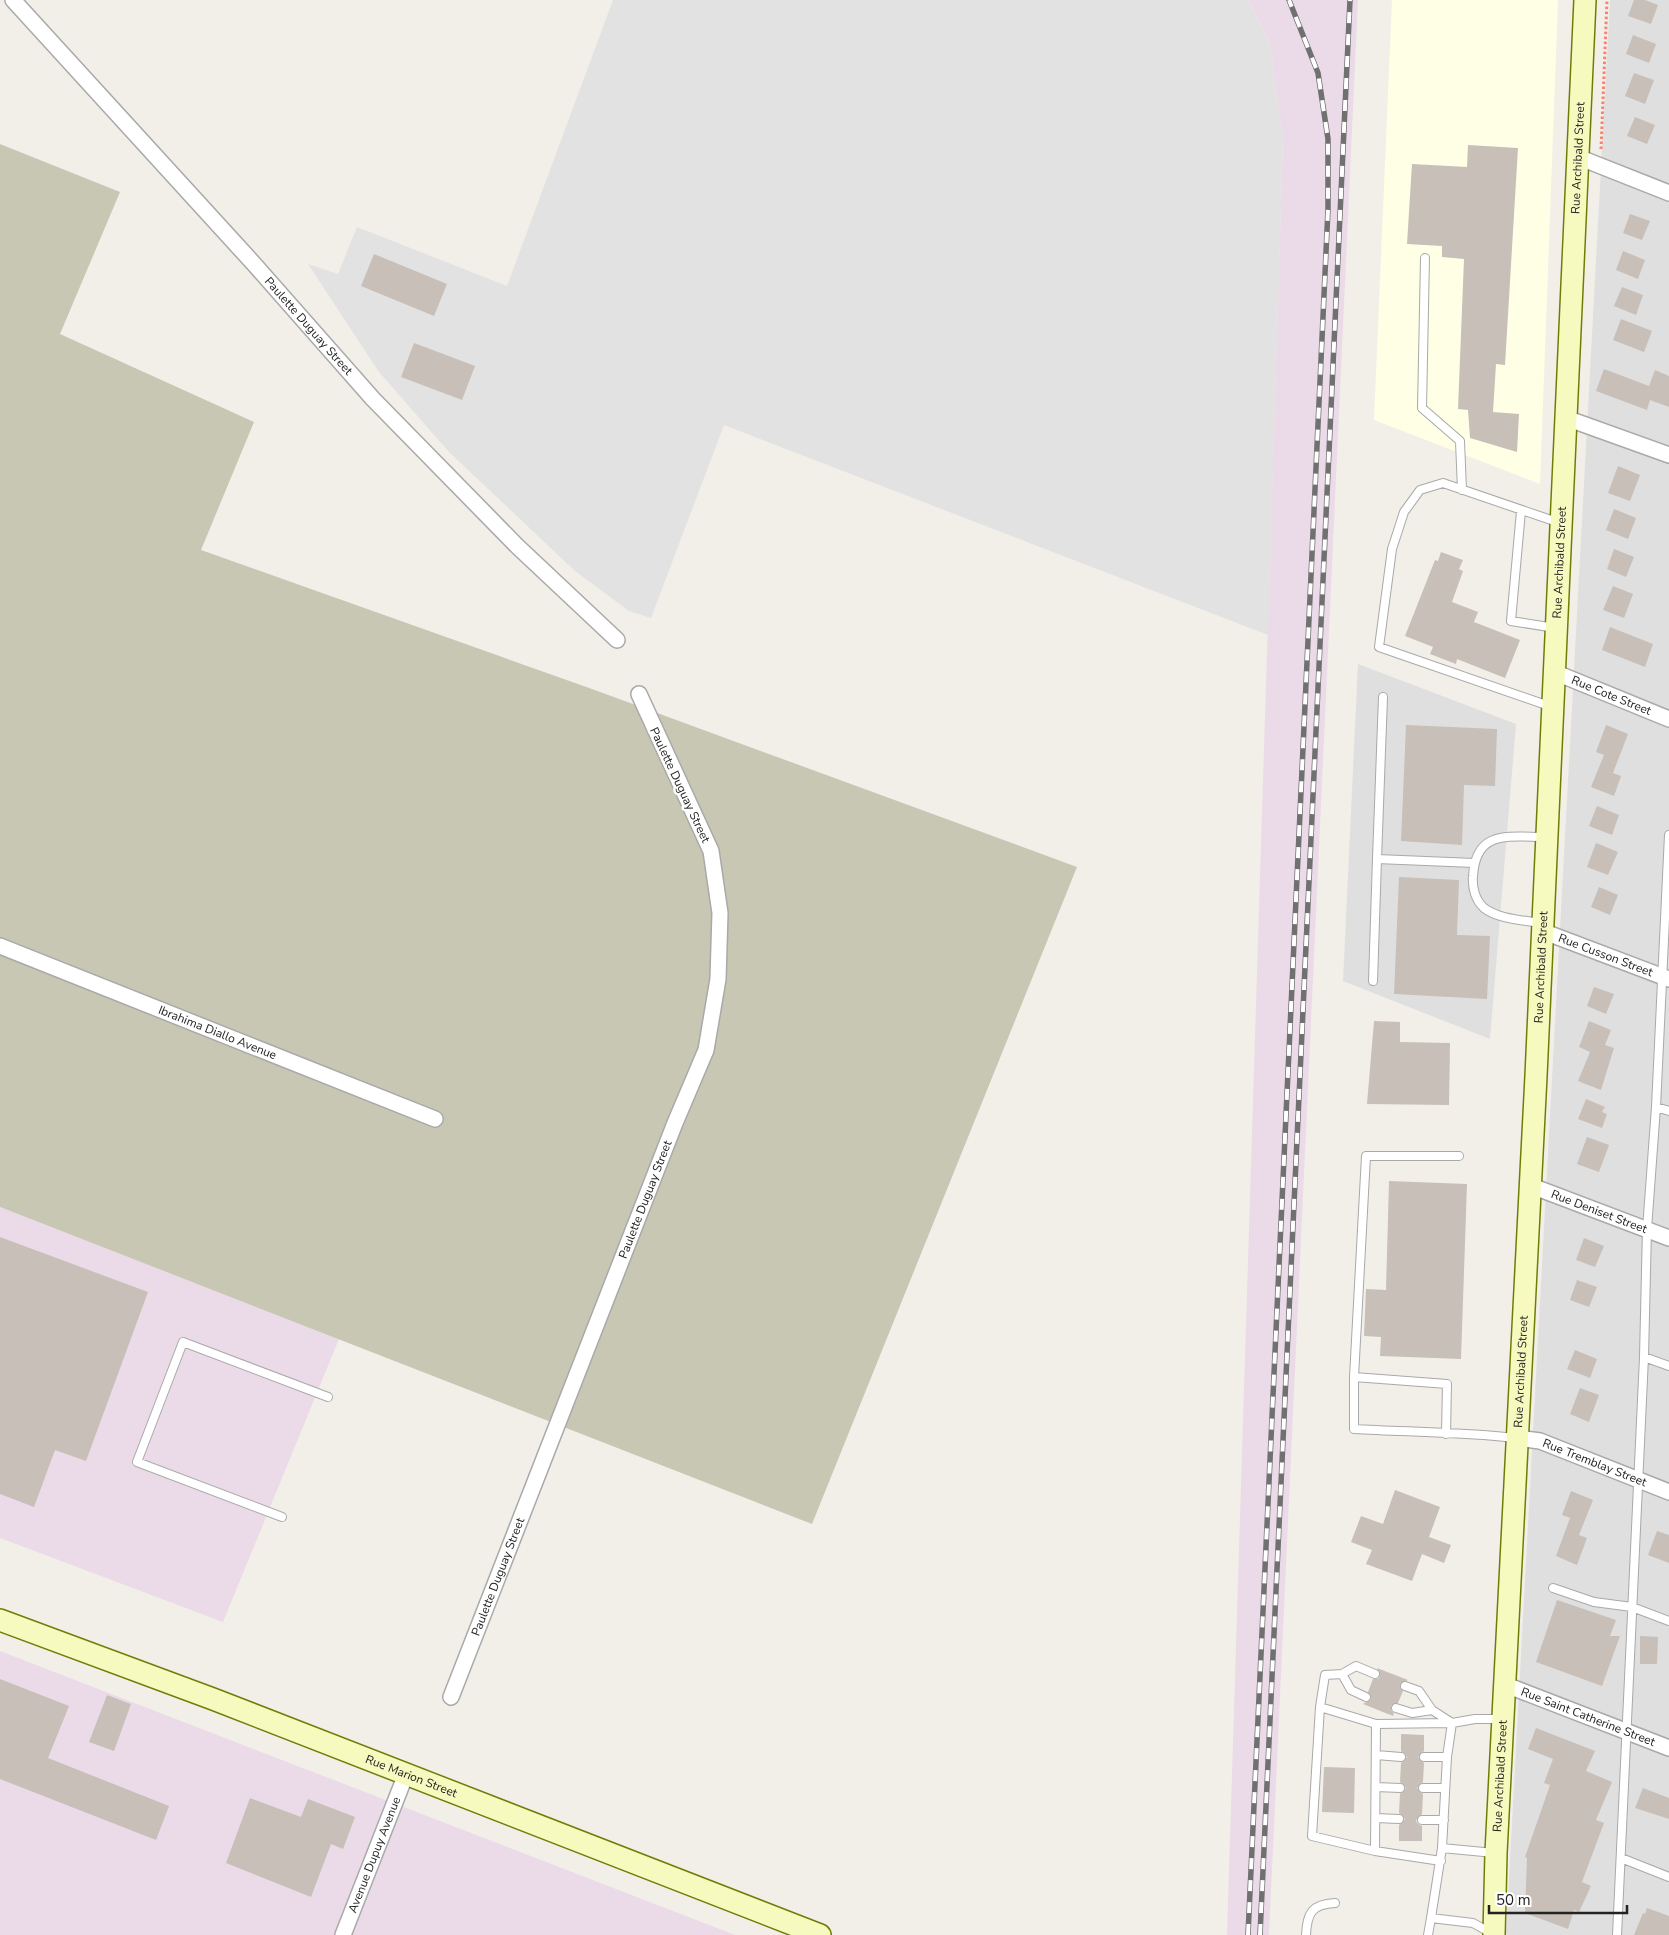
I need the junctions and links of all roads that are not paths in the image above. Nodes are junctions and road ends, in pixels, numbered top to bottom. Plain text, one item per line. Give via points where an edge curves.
1 (13, 0) edge
2 (1585, 0) edge
3 (1578, 157) junction
4 (1669, 192) edge
5 (1424, 258) dead end
6 (1566, 418) junction
7 (1669, 455) edge
8 (1462, 490) junction
9 (1521, 511) junction
10 (1560, 523) junction
11 (1556, 628) junction
12 (617, 640) dead end
13 (1554, 672) junction
14 (639, 694) dead end
15 (1383, 697) dead end
16 (1552, 707) junction
17 (1669, 719) edge
18 (1669, 835) edge
19 (1546, 837) junction
20 (1669, 848) edge
21 (1377, 859) junction
22 (1474, 863) junction
23 (1542, 927) junction
24 (0, 946) edge
25 (1666, 978) edge
26 (1373, 980) dead end
27 (1656, 1106) junction
28 (1669, 1111) edge
29 (435, 1118) dead end
30 (1458, 1156) dead end
31 (1529, 1185) junction
32 (1647, 1229) junction
33 (1669, 1238) edge
34 (1644, 1357) junction
35 (1669, 1366) edge
36 (1354, 1377) junction
37 (328, 1397) dead end
38 (1446, 1434) junction
39 (1518, 1438) junction
40 (1638, 1480) junction
41 (1669, 1492) edge
42 (282, 1518) dead end
43 (1553, 1588) dead end
44 (1632, 1607) junction
45 (0, 1620) edge
46 (1669, 1621) edge
47 (1342, 1674) junction
48 (1375, 1674) dead end
49 (1506, 1685) junction
50 (1405, 1686) dead end
51 (451, 1697) dead end
52 (1366, 1697) dead end
53 (1320, 1706) junction
54 (1396, 1708) dead end
55 (1432, 1710) junction
56 (1504, 1719) junction
57 (1452, 1723) junction
58 (1376, 1724) junction
59 (1626, 1732) junction
60 (1669, 1748) edge
61 (1376, 1755) junction
62 (1401, 1756) dead end
63 (1424, 1757) dead end
64 (1447, 1757) junction
65 (406, 1774) junction
66 (1376, 1786) junction
67 (1400, 1788) dead end
68 (1423, 1788) dead end
69 (1445, 1788) junction
70 (1376, 1818) junction
71 (1399, 1819) dead end
72 (1422, 1820) dead end
73 (1444, 1820) junction
74 (1442, 1848) junction
75 (1376, 1851) junction
76 (1496, 1853) junction
77 (1621, 1858) junction
78 (1441, 1862) junction
79 (1669, 1876) edge
80 (1335, 1903) dead end
81 (1431, 1918) junction
82 (343, 1935) edge
83 (820, 1935) edge
84 (1306, 1935) edge
85 (1428, 1935) edge
86 (1494, 1935) edge
87 (1617, 1935) edge

1 - 12 street, Paulette Duguay Street via 248,256 374,399 517,546
2 - 3 main road, Rue Archibald Street
3 - 4 street
3 - 6 main road, Rue Archibald Street
5 - 8 lane via 1422,408 1460,441
6 - 7 street
6 - 10 main road, Rue Archibald Street
8 - 9 lane
8 - 16 lane via 1443,483 1420,490 1404,512 1392,548 1379,647
9 - 10 lane
9 - 11 lane via 1510,621
10 - 11 main road, Rue Archibald Street
11 - 13 main road, Rue Archibald Street
13 - 16 main road, Rue Archibald Street
13 - 17 street, Rue Cote Street
14 - 51 street, Paulette Duguay Street via 711,851 720,913 718,979 706,1050
15 - 21 lane
16 - 19 main road, Rue Archibald Street
18 - 20 lane
19 - 22 lane via 1498,838 1479,850
19 - 23 main road, Rue Archibald Street
20 - 25 lane
21 - 22 lane
21 - 26 lane
22 - 23 lane via 1475,895 1484,908
23 - 25 street, Rue Cusson Street
23 - 31 main road, Rue Archibald Street
24 - 29 street, Ibrahima Diallo Avenue
25 - 27 lane
27 - 28 lane
27 - 32 lane
30 - 36 lane via 1366,1156
31 - 32 street, Rue Deniset Street
31 - 39 main road, Rue Archibald Street
32 - 33 street, Rue Deniset Street
32 - 34 lane
34 - 35 lane
34 - 40 lane
36 - 38 lane via 1354,1429
36 - 38 lane via 1448,1384
37 - 42 lane via 183,1342 137,1462
38 - 39 lane
39 - 40 street, Rue Tremblay Street via 1540,1441
39 - 49 main road, Rue Archibald Street
40 - 41 street, Rue Tremblay Street
40 - 44 lane
43 - 44 lane via 1594,1602
44 - 46 lane
44 - 59 lane
45 - 65 main road, Rue Marion Street
47 - 48 lane via 1356,1666
47 - 52 lane via 1351,1690
47 - 53 lane via 1325,1674
49 - 56 main road, Rue Archibald Street
49 - 59 street, Rue Saint Catherine Street
50 - 55 lane via 1419,1692
53 - 58 lane
53 - 75 lane via 1312,1836
54 - 55 lane via 1412,1713
55 - 57 lane
56 - 57 lane
56 - 76 main road, Rue Archibald Street
57 - 58 lane
57 - 64 lane
58 - 61 lane
59 - 60 street, Rue Saint Catherine Street
59 - 77 lane
61 - 62 lane
61 - 66 lane
63 - 64 lane
64 - 69 lane
65 - 82 street, Avenue Dupuy Avenue
65 - 83 main road, Rue Marion Street
66 - 67 lane
66 - 70 lane
68 - 69 lane
69 - 73 lane
70 - 71 lane
70 - 75 lane
72 - 73 lane
73 - 74 lane
74 - 76 lane
74 - 78 lane
75 - 78 lane
76 - 86 main road, Rue Archibald Street
77 - 79 lane
77 - 87 lane
78 - 81 lane
80 - 84 lane via 1323,1903 1314,1908 1308,1919
81 - 85 lane
81 - 86 lane via 1473,1923

